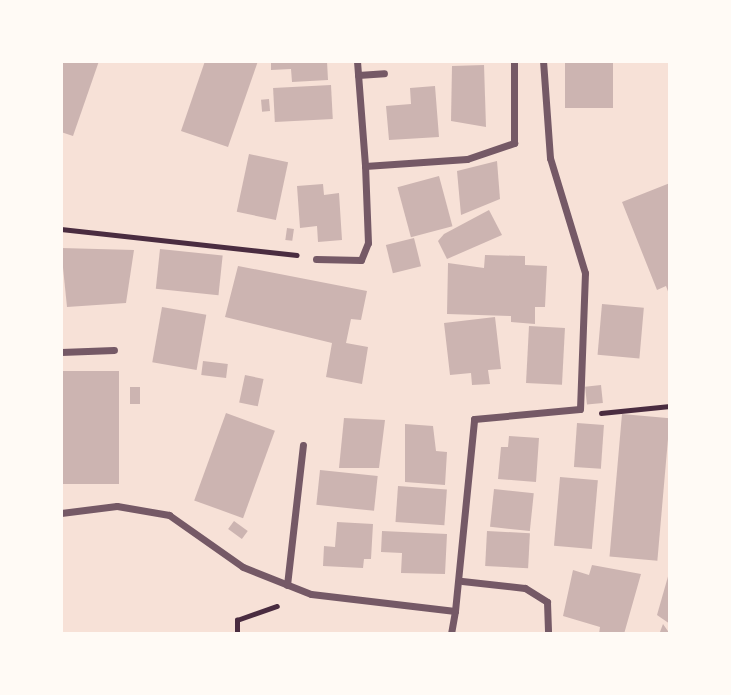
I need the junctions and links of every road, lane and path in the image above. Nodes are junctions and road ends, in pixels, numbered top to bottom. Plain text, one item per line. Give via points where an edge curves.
1 (357, 61) edge
2 (514, 61) edge
3 (543, 61) edge
4 (384, 73) dead end
5 (358, 75) junction
6 (365, 166) junction
7 (61, 229) edge
8 (316, 259) joint
9 (114, 350) dead end
10 (61, 352) edge
11 (670, 406) edge
12 (580, 409) junction
13 (303, 445) dead end
14 (61, 513) edge
15 (462, 581) junction
16 (287, 585) junction
17 (454, 611) junction
18 (237, 621) dead end
19 (237, 634) edge
20 (451, 634) edge
21 (548, 634) edge

1 - 5 street
2 - 6 street via 514,143 467,159
3 - 12 street via 550,158 585,273
4 - 5 street
5 - 6 street
6 - 8 street via 368,243 361,260
7 - 8 path via 247,244
9 - 10 street
11 - 12 path via 591,414
12 - 15 street via 474,419
13 - 16 street
14 - 16 street via 117,506 169,515 243,567
15 - 17 street
15 - 21 street via 525,588 547,602
16 - 17 street via 311,594
17 - 20 street
18 - 19 path

